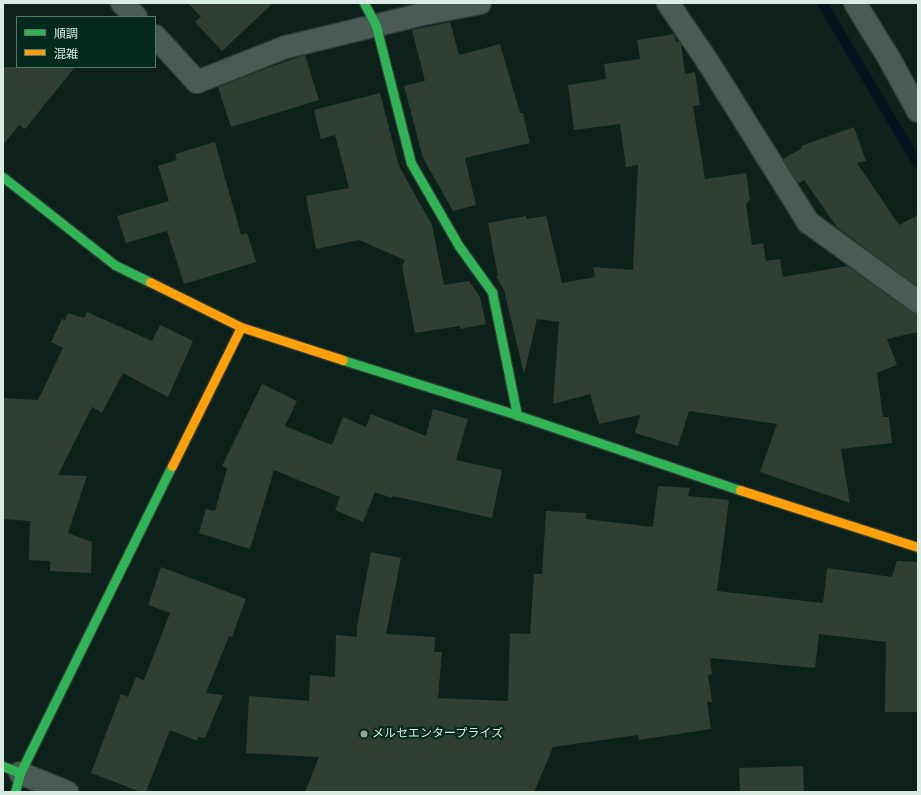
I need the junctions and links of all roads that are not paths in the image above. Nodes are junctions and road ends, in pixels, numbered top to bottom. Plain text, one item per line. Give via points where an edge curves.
1 (122, 3) edge
2 (364, 3) edge
3 (480, 3) edge
4 (668, 3) edge
5 (855, 3) edge
6 (135, 16) edge
7 (376, 26) junction
8 (156, 37) edge
9 (918, 111) edge
10 (3, 177) edge
11 (918, 302) edge
12 (241, 327) junction
13 (517, 415) junction
14 (918, 547) edge
15 (13, 777) edge
16 (67, 792) edge

1 - 6 street
2 - 7 street
3 - 7 street
4 - 11 street via 808,222
5 - 9 street
7 - 8 street via 286,47 197,82
7 - 13 street via 410,162 459,246 492,292
10 - 12 street via 115,265
12 - 13 street
12 - 15 street
13 - 14 street via 686,473
15 - 16 street

